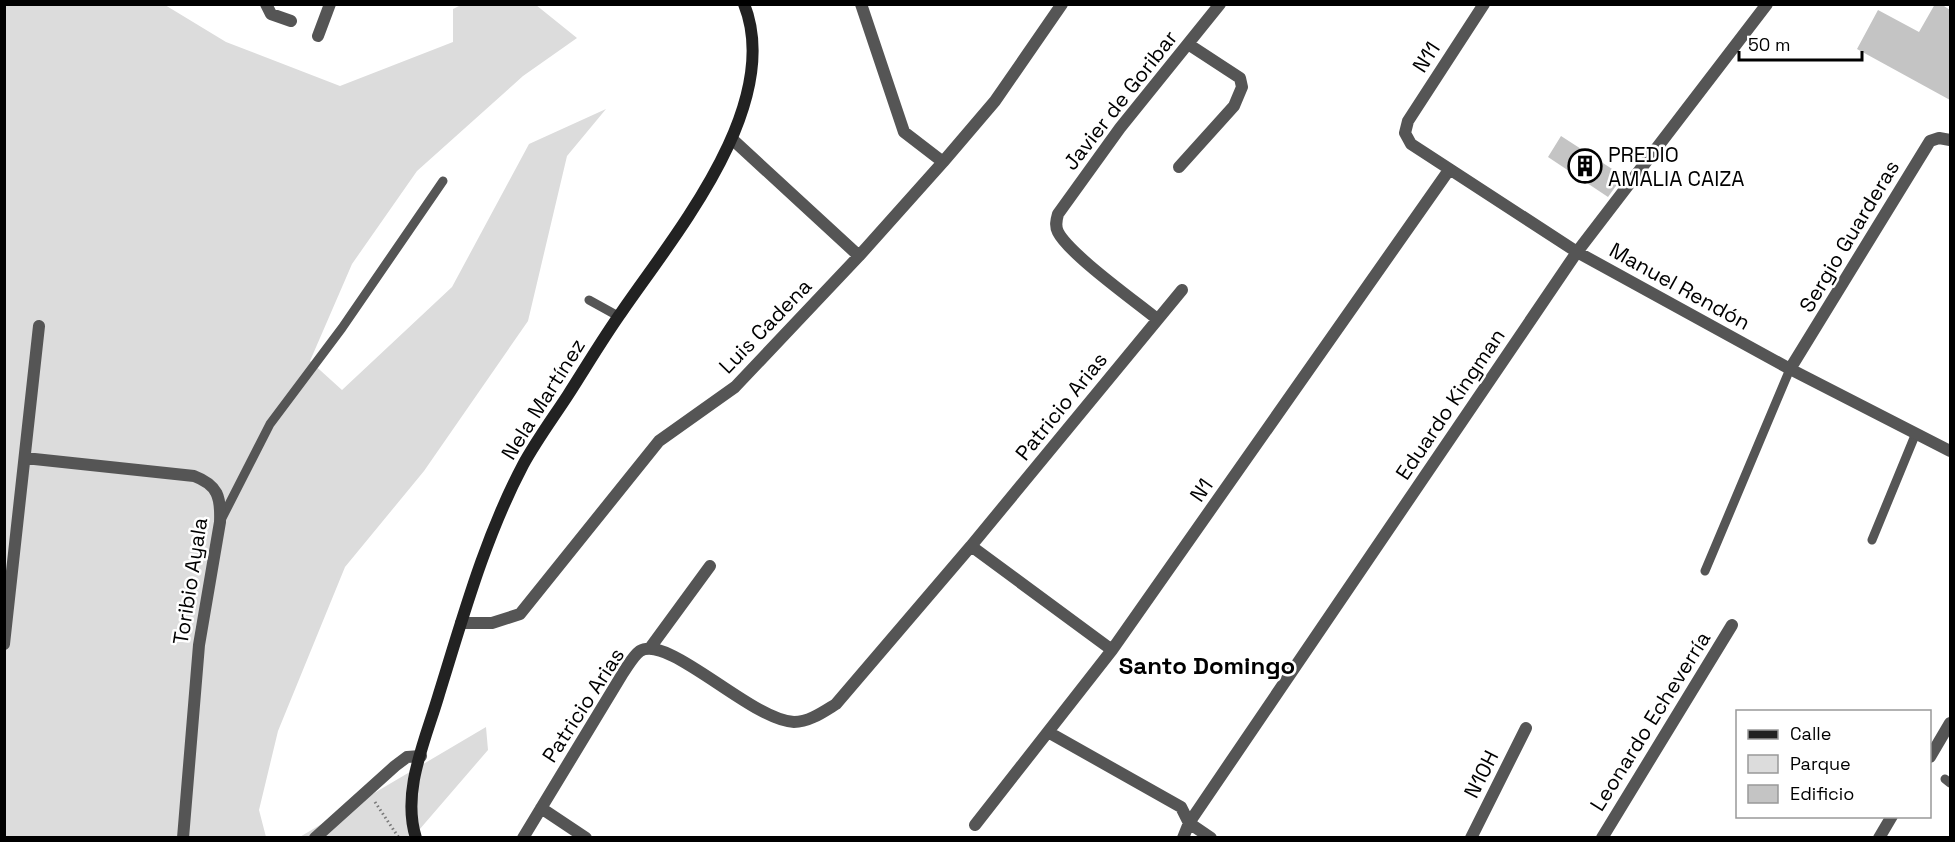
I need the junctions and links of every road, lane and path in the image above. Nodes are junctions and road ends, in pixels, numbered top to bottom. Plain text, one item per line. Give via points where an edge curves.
1 (266, 4) edge
2 (330, 4) edge
3 (744, 4) edge
4 (861, 4) edge
5 (1062, 4) edge
6 (1220, 4) edge
7 (1484, 4) edge
8 (1767, 4) edge
9 (291, 21) dead end
10 (318, 36) dead end
11 (1188, 44) junction
12 (1405, 133) joint
13 (732, 139) junction
14 (1950, 140) edge
15 (943, 162) junction
16 (1179, 167) dead end
17 (1449, 170) junction
18 (443, 181) dead end
19 (1577, 252) junction
20 (859, 256) junction
21 (1182, 290) dead end
22 (589, 300) dead end
23 (618, 316) junction
24 (1157, 320) junction
25 (39, 326) dead end
26 (1790, 369) junction
27 (1916, 433) junction
28 (1950, 451) edge
29 (25, 458) junction
30 (220, 522) junction
31 (1872, 540) dead end
32 (971, 546) junction
33 (710, 566) dead end
34 (1705, 571) dead end
35 (461, 623) junction
36 (1732, 625) dead end
37 (5, 636) edge
38 (650, 648) junction
39 (1112, 650) junction
40 (1950, 723) edge
41 (1526, 728) dead end
42 (1048, 732) junction
43 (1931, 754) edge
44 (421, 756) junction
45 (367, 790) junction
46 (541, 808) junction
47 (1891, 818) edge
48 (1189, 823) junction
49 (975, 825) dead end
50 (183, 837) edge
51 (315, 837) edge
52 (399, 837) edge
53 (416, 837) edge
54 (523, 837) edge
55 (586, 837) edge
56 (1183, 837) edge
57 (1211, 837) edge
58 (1471, 837) edge
59 (1602, 837) edge
60 (1879, 837) edge

1 - 9 street via 271,14
2 - 10 street
3 - 13 main road, Nela Martínez via 752,60
4 - 15 street via 904,132
5 - 15 street, Luis Cadena via 995,101
6 - 11 street, Javier de Goribar
7 - 12 street, N11 via 1408,121
8 - 19 street, Eduardo Kingman
11 - 16 street via 1240,78 1242,87 1234,106
11 - 24 street, Javier de Goribar via 1114,136 1056,222 1057,231 1074,250
12 - 17 street, Manuel Rendón via 1411,144
13 - 20 street
13 - 23 main road, Nela Martínez via 704,194
14 - 26 street, Sergio Guarderas via 1930,141
15 - 20 street, Luis Cadena
17 - 19 street, Manuel Rendón
17 - 39 street, N1
18 - 30 lane via 270,424
19 - 26 street, Manuel Rendón
19 - 48 street, Eduardo Kingman
20 - 35 street, Luis Cadena via 735,387 658,441 520,614 492,623
21 - 24 street, Patricio Arias
22 - 23 lane
23 - 35 main road, Nela Martínez via 524,463 497,519
24 - 32 street, Patricio Arias
25 - 29 street
26 - 27 street, Manuel Rendón
26 - 34 lane
27 - 28 street, Manuel Rendón
27 - 31 lane
29 - 30 street, Toribio Ayala via 194,476 208,481 217,492
29 - 37 street
30 - 50 street, Toribio Ayala via 199,645
32 - 38 street, Patricio Arias via 836,704 815,717 796,722 774,718 753,709 673,655
32 - 39 street
33 - 38 street
35 - 44 main road, Nela Martínez
36 - 59 street, Leonardo Echeverría
38 - 46 street, Patricio Arias via 639,651 631,661
39 - 42 street, N1
40 - 43 street
41 - 58 street, N10H
42 - 48 street via 1181,807
42 - 49 street, N1
44 - 45 street via 407,757
44 - 53 main road, Nela Martínez via 410,801
45 - 51 street
45 - 52 path
46 - 54 street, Patricio Arias
46 - 55 street
47 - 60 street
48 - 56 street, Eduardo Kingman
48 - 57 street

